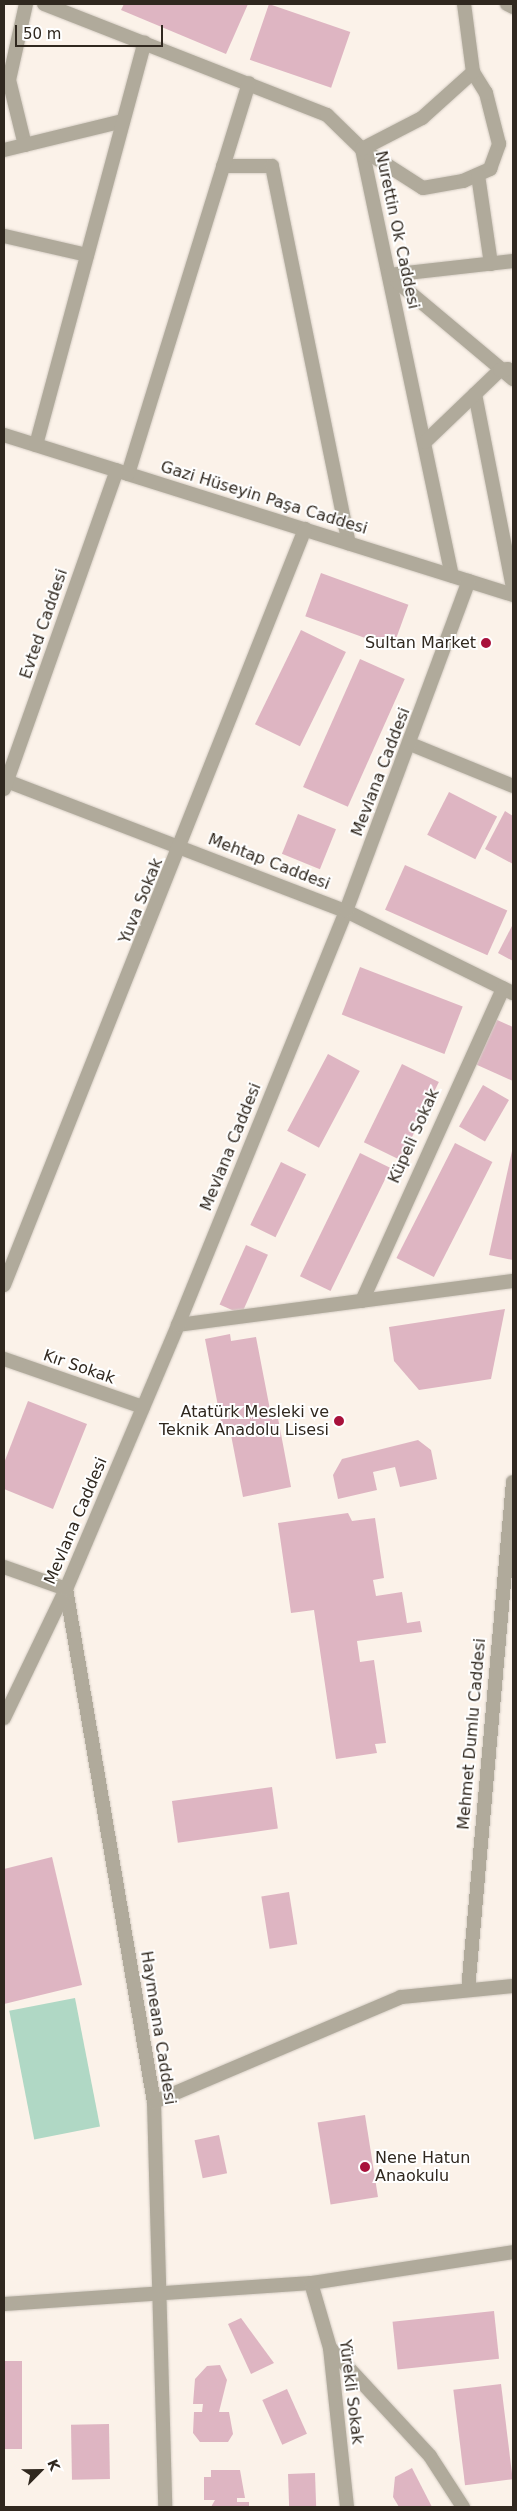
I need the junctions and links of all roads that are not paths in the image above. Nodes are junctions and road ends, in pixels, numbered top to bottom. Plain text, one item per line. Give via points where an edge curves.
1 (26, 4) edge
2 (44, 4) edge
3 (464, 4) edge
4 (507, 4) edge
5 (513, 6) edge
6 (144, 42) junction
7 (473, 72) junction
8 (6, 80) edge
9 (249, 83) junction
10 (124, 121) junction
11 (25, 145) junction
12 (362, 148) junction
13 (4, 150) edge
14 (223, 166) junction
15 (478, 175) junction
16 (4, 236) edge
17 (87, 256) junction
18 (513, 262) edge
19 (491, 264) junction
20 (389, 275) junction
21 (507, 369) edge
22 (513, 379) edge
23 (475, 394) junction
24 (4, 435) edge
25 (425, 442) junction
26 (36, 445) junction
27 (122, 472) junction
28 (305, 529) junction
29 (349, 543) junction
30 (452, 576) junction
31 (469, 581) junction
32 (513, 587) edge
33 (513, 595) edge
34 (410, 744) junction
35 (5, 784) edge
36 (513, 786) edge
37 (182, 847) junction
38 (346, 911) junction
39 (508, 991) edge
40 (513, 1281) edge
41 (4, 1285) edge
42 (362, 1300) junction
43 (178, 1324) junction
44 (4, 1359) edge
45 (143, 1408) junction
46 (513, 1482) edge
47 (4, 1567) edge
48 (66, 1589) junction
49 (4, 1718) edge
50 (513, 1986) edge
51 (468, 1990) junction
52 (154, 2102) junction
53 (513, 2252) edge
54 (310, 2284) junction
55 (156, 2292) junction
56 (4, 2304) edge
57 (330, 2348) junction
58 (165, 2507) edge
59 (346, 2507) edge
60 (463, 2507) edge

1 - 8 street
2 - 6 street, Nurettin Ok Caddesi
3 - 7 street
4 - 5 street
6 - 9 street, Nurettin Ok Caddesi
6 - 10 street
7 - 12 street via 422,118
7 - 15 street via 486,93 499,144 490,169
8 - 11 street
9 - 12 street, Nurettin Ok Caddesi via 328,115
9 - 14 street, Evted Caddesi
10 - 11 street
10 - 17 street
11 - 13 street
12 - 15 street via 423,188
12 - 20 street, Nurettin Ok Caddesi
14 - 27 street, Evted Caddesi
14 - 29 street via 272,166
15 - 19 street
16 - 17 street
17 - 26 street
18 - 19 street
19 - 20 street
20 - 21 street
20 - 25 street, Nurettin Ok Caddesi
21 - 22 street
21 - 23 street
23 - 25 street
23 - 32 street
24 - 26 street, Gazi Hüseyin Paşa Caddesi
25 - 30 street, Nurettin Ok Caddesi
26 - 27 street, Gazi Hüseyin Paşa Caddesi
27 - 28 street, Gazi Hüseyin Paşa Caddesi
27 - 35 street, Evted Caddesi
28 - 29 street, Gazi Hüseyin Paşa Caddesi
28 - 37 street, Yuva Sokak
29 - 30 street, Gazi Hüseyin Paşa Caddesi
30 - 31 street, Gazi Hüseyin Paşa Caddesi
31 - 33 street, Gazi Hüseyin Paşa Caddesi
31 - 34 street, Mevlana Caddesi
34 - 36 street
34 - 38 street, Mevlana Caddesi
35 - 37 street, Mehtap Caddesi
37 - 38 street, Mehtap Caddesi
37 - 41 street, Yuva Sokak
38 - 39 street, Mehtap Caddesi
38 - 43 street, Mevlana Caddesi
39 - 42 street, Küpeli Sokak
40 - 42 street
42 - 43 street
43 - 45 street, Mevlana Caddesi
44 - 45 street, Kır Sokak
45 - 48 street, Mevlana Caddesi
46 - 51 street, Mehmet Dumlu Caddesi
47 - 48 street
48 - 49 street, Mevlana Caddesi
48 - 52 street, Haymeana Caddesi
50 - 51 street
51 - 52 street via 401,1997
52 - 55 street, Haymeana Caddesi
53 - 54 street
54 - 55 street
54 - 57 street, Yürekli Sokak
55 - 56 street
55 - 58 street, Haymeana Caddesi
57 - 59 street, Yürekli Sokak
57 - 60 street via 430,2456

